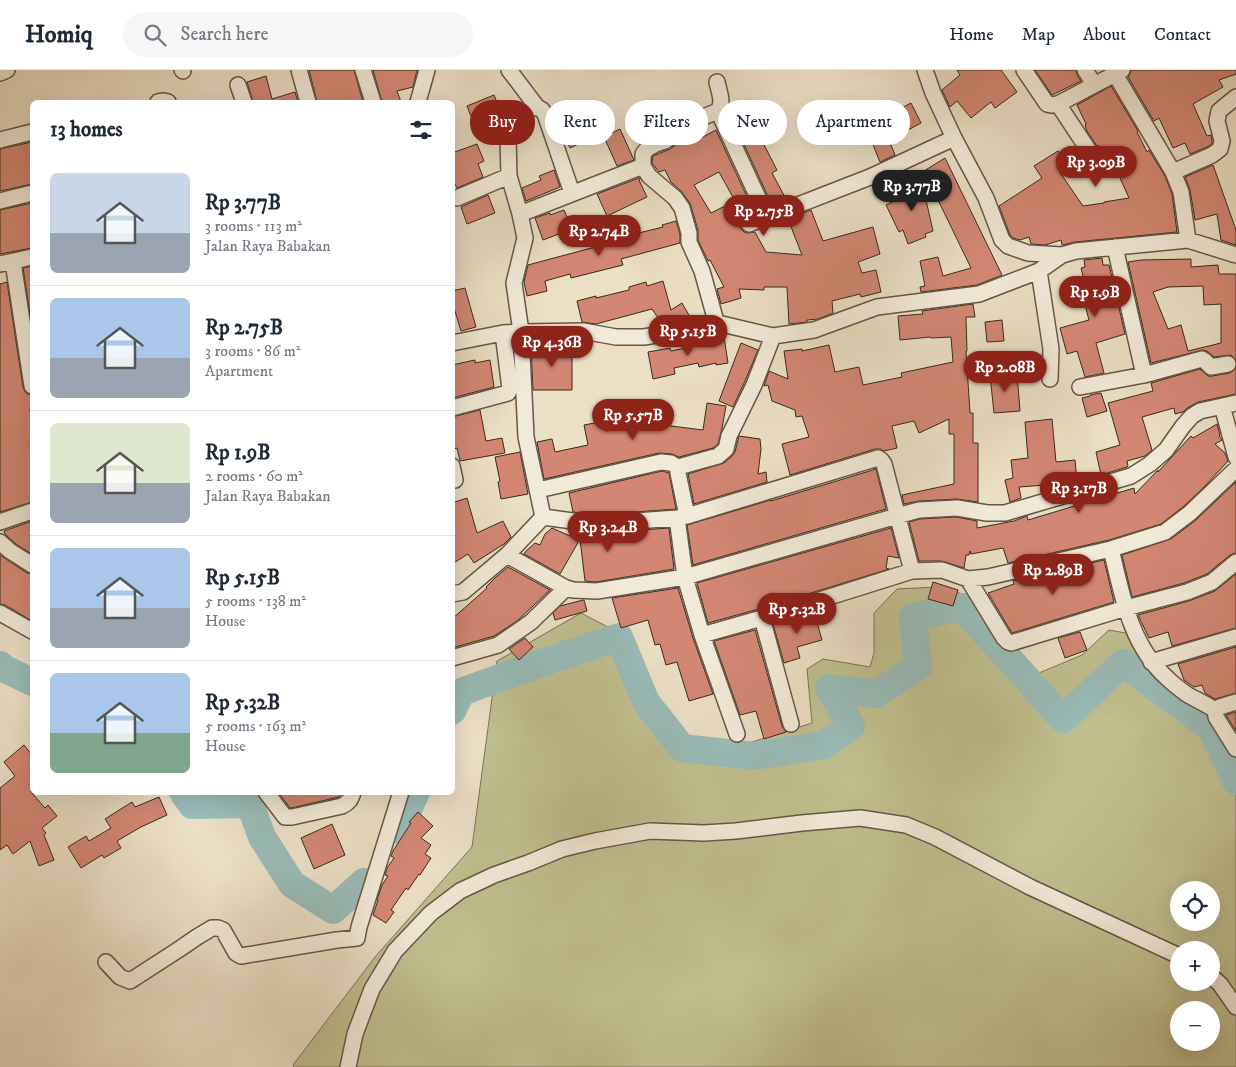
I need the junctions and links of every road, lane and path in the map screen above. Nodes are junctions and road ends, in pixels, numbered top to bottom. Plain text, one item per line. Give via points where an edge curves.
1 (7, 70) edge
2 (300, 70) edge
3 (364, 70) edge
4 (427, 70) edge
5 (509, 70) edge
6 (925, 70) edge
7 (1024, 70) edge
8 (1086, 70) edge
9 (1119, 72) edge
10 (0, 73) edge
11 (717, 82) dead end
12 (1094, 84) junction
13 (238, 85) dead end
14 (1236, 97) edge
15 (243, 100) edge
16 (308, 100) edge
17 (372, 100) edge
18 (419, 100) edge
19 (721, 100) edge
20 (1058, 104) junction
21 (536, 107) junction
22 (718, 111) edge
23 (30, 132) edge
24 (954, 138) junction
25 (0, 140) edge
26 (734, 145) edge
27 (643, 166) junction
28 (1101, 169) dead end
29 (1173, 172) junction
30 (509, 176) junction
31 (572, 193) junction
32 (30, 194) edge
33 (457, 198) dead end
34 (0, 201) edge
35 (520, 214) junction
36 (767, 217) junction
37 (749, 224) dead end
38 (1188, 240) junction
39 (1115, 247) junction
40 (1236, 255) edge
41 (1062, 256) junction
42 (30, 257) edge
43 (6, 263) edge
44 (1039, 271) junction
45 (717, 325) junction
46 (521, 332) junction
47 (503, 333) junction
48 (773, 336) junction
49 (455, 342) edge
50 (1228, 364) dead end
51 (1144, 375) junction
52 (30, 377) edge
53 (1050, 379) dead end
54 (1080, 387) dead end
55 (1229, 405) edge
56 (455, 407) edge
57 (1236, 457) edge
58 (679, 468) junction
59 (1236, 469) edge
60 (538, 490) junction
61 (30, 513) edge
62 (897, 516) junction
63 (543, 517) junction
64 (682, 517) junction
65 (0, 522) edge
66 (0, 542) edge
67 (1111, 549) junction
68 (507, 555) junction
69 (1236, 562) edge
70 (30, 564) edge
71 (912, 570) junction
72 (685, 577) junction
73 (968, 579) junction
74 (566, 588) junction
75 (455, 593) edge
76 (1126, 608) junction
77 (0, 613) edge
78 (762, 618) junction
79 (30, 630) edge
80 (702, 635) junction
81 (1236, 637) edge
82 (455, 657) edge
83 (1151, 662) junction
84 (1236, 702) edge
85 (1215, 710) junction
86 (791, 724) dead end
87 (737, 734) dead end
88 (1236, 749) edge
89 (268, 795) edge
90 (352, 795) edge
91 (400, 795) edge
92 (1170, 952) edge
93 (106, 962) dead end
94 (1220, 984) edge
95 (1236, 1007) edge
96 (348, 1067) edge

1 - 10 street
2 - 16 street
3 - 17 street
4 - 18 street
5 - 21 street
6 - 24 street
7 - 20 street via 1047,104
8 - 12 street
9 - 12 street
9 - 29 street
11 - 19 street
12 - 20 street
13 - 15 street
14 - 29 street via 1219,111 1220,149
20 - 28 street
21 - 30 street via 522,111 510,120
21 - 31 street via 545,114
22 - 27 street via 673,131 671,137 643,154
23 - 25 street
24 - 36 street via 870,178
24 - 41 street via 986,198 1002,240 1008,246 1028,253
26 - 36 street
27 - 31 street
27 - 45 street via 682,208
29 - 38 street via 1181,192
30 - 33 street
30 - 35 street
31 - 35 street
32 - 34 street
35 - 46 street via 525,238 514,283
36 - 37 street
38 - 39 street
38 - 40 street
39 - 41 street via 1076,251
39 - 51 street
41 - 44 street
42 - 43 street
43 - 52 street
44 - 48 street via 979,294 877,307 814,330
44 - 53 street via 1051,349
45 - 46 street via 644,337 616,337 583,331
45 - 48 street
46 - 47 street
46 - 60 street via 526,437
47 - 49 street
47 - 56 street via 508,393
48 - 58 street via 726,449 718,456
50 - 51 street via 1211,367 1202,359
51 - 54 street
55 - 57 street
55 - 62 street via 1200,411 1192,416 1166,450 1131,476 1004,513 987,514 957,508 919,510
58 - 60 street via 661,462
58 - 64 street
59 - 67 street via 1165,532
60 - 63 street
61 - 65 street
62 - 64 street via 884,464 878,458
62 - 71 street
62 - 72 street
63 - 64 street via 595,524
63 - 68 street
64 - 72 street
66 - 70 street
67 - 73 street
67 - 76 street
68 - 74 street
68 - 75 street via 469,587
69 - 76 street via 1212,582
71 - 73 street via 942,570
71 - 78 street
72 - 74 street via 597,591
72 - 80 street
73 - 76 street via 1004,638 1011,643
74 - 82 street via 531,622 498,645
76 - 83 street via 1135,635
77 - 79 street
78 - 80 street
78 - 86 street
80 - 87 street
81 - 83 street
83 - 85 street via 1187,694
84 - 85 street
85 - 88 street
89 - 90 street via 285,817 292,817 342,806
91 - 93 street via 357,938 241,956 223,930 212,928 130,981 120,977
92 - 96 street via 906,825 860,818 704,833 650,831 562,849 460,891 431,913 396,951 372,989 355,1034
94 - 95 street

